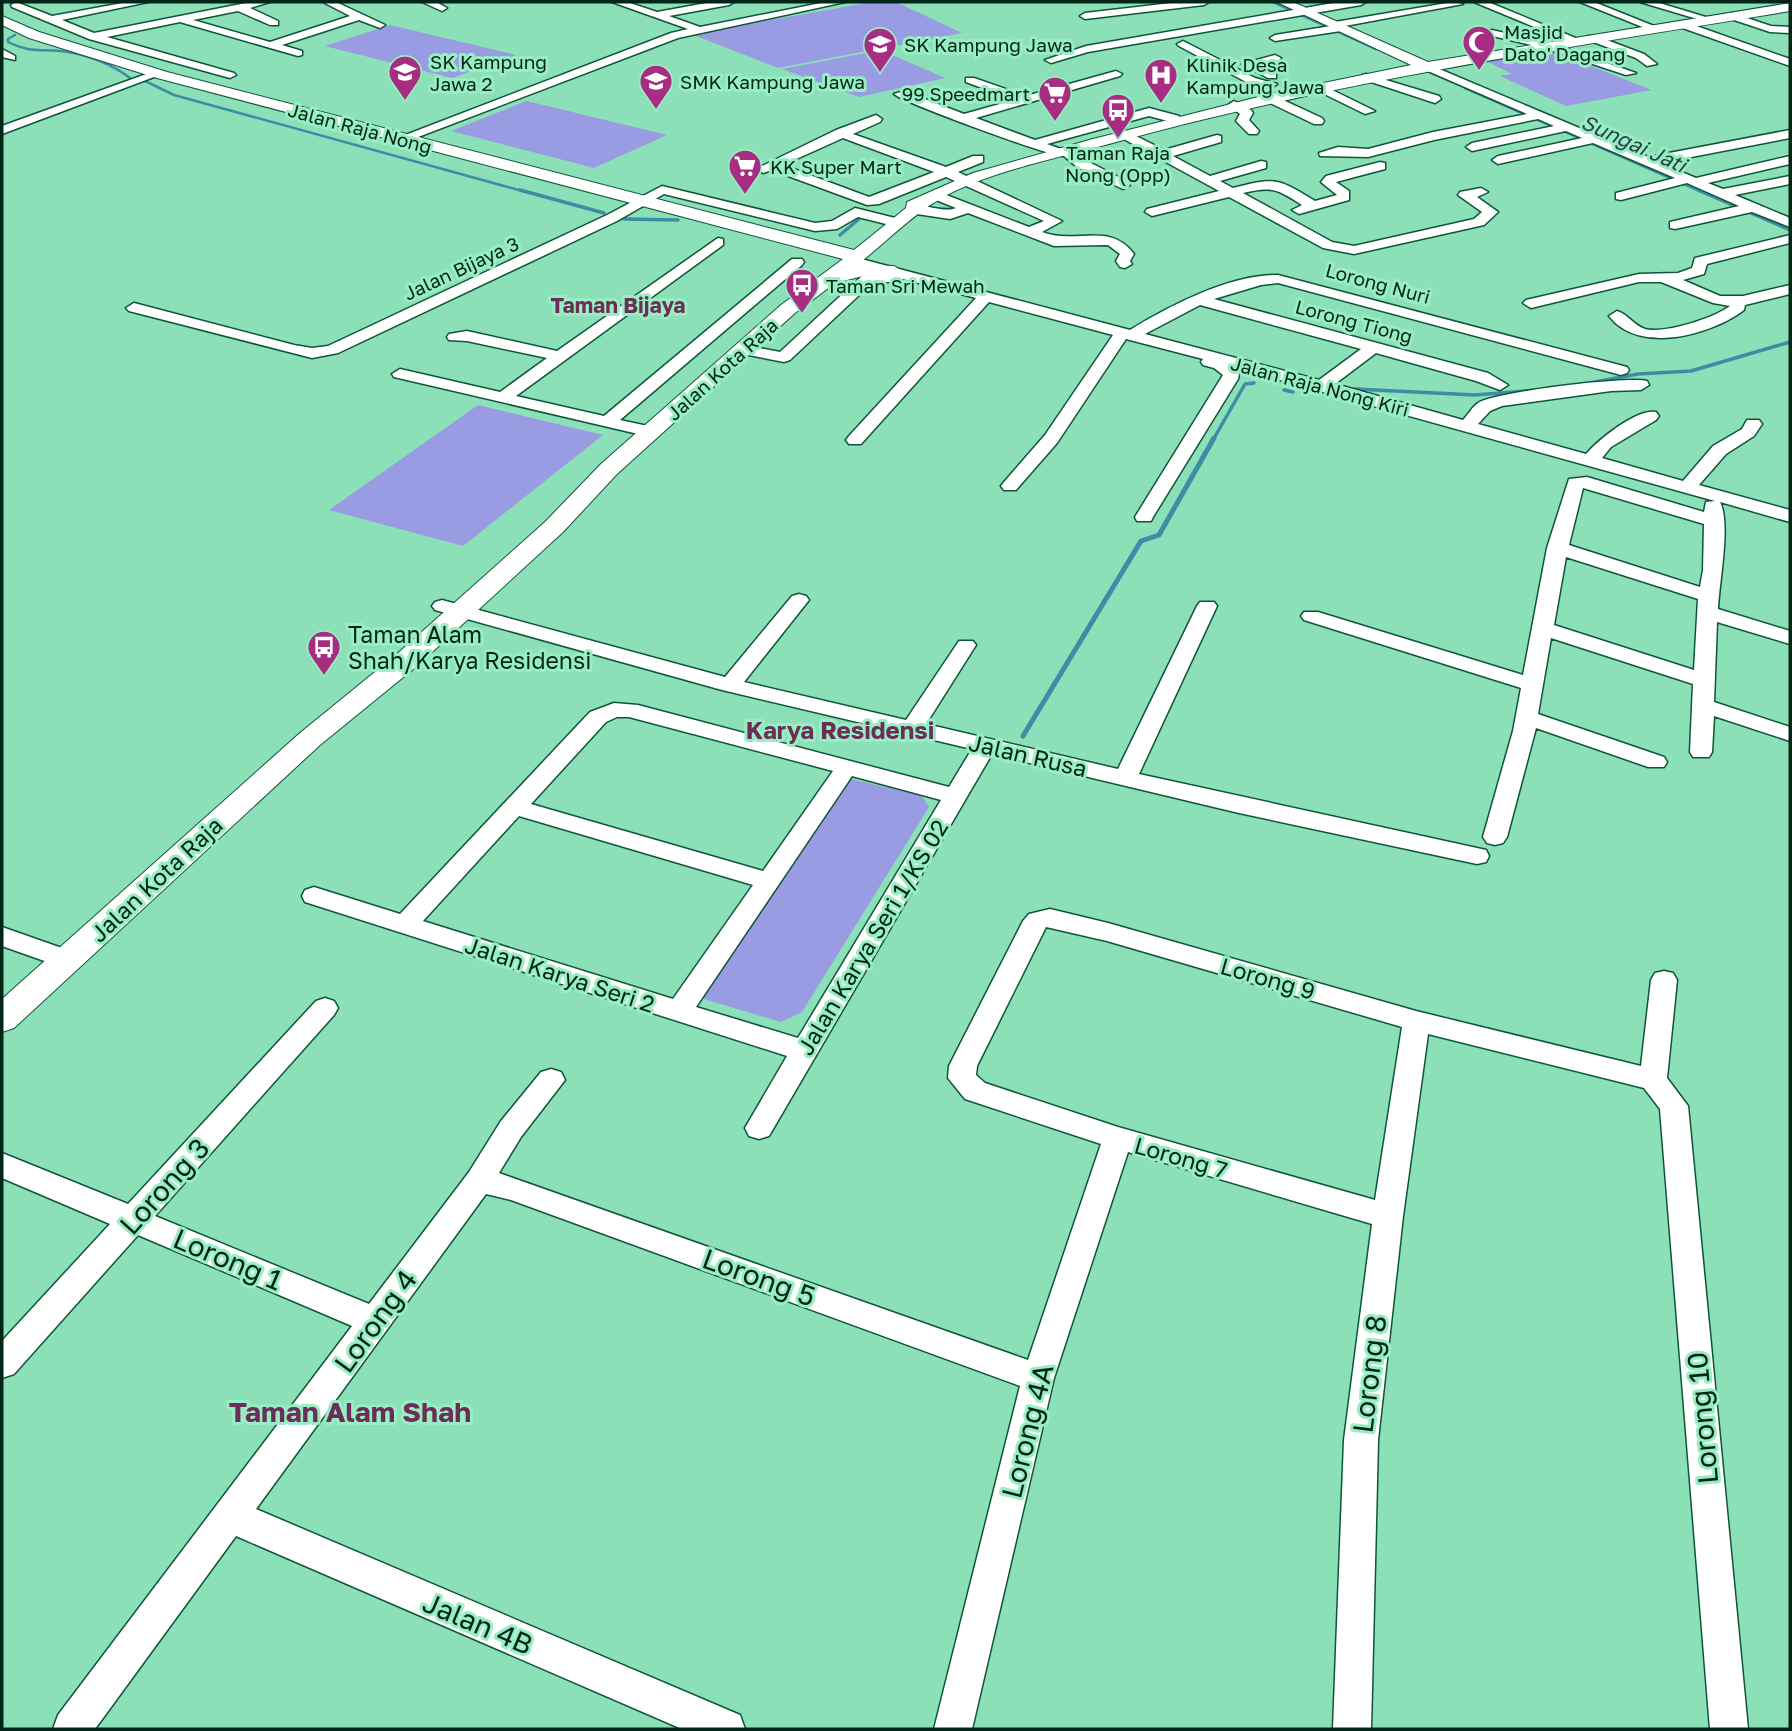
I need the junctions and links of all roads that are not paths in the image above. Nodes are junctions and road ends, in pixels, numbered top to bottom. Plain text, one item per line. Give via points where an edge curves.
1 (32, 2) edge
2 (143, 2) edge
3 (264, 2) edge
4 (328, 2) edge
5 (427, 2) edge
6 (617, 2) edge
7 (729, 2) edge
8 (840, 2) edge
9 (1278, 2) edge
10 (1361, 2) edge
11 (1479, 2) edge
12 (1585, 2) edge
13 (1645, 2) edge
14 (1458, 4) dead end
15 (16, 5) junction
16 (2, 7) edge
17 (239, 7) junction
18 (1206, 7) edge
19 (1790, 7) edge
20 (442, 8) dead end
21 (1732, 11) junction
22 (1300, 12) junction
23 (1759, 12) junction
24 (656, 15) junction
25 (359, 16) junction
26 (1085, 16) dead end
27 (1187, 16) dead end
28 (179, 19) junction
29 (1711, 19) junction
30 (1790, 19) edge
31 (48, 20) junction
32 (1696, 22) junction
33 (274, 23) dead end
34 (1681, 24) junction
35 (5, 25) edge
36 (380, 25) dead end
37 (696, 28) junction
38 (1335, 28) junction
39 (1654, 28) junction
40 (1770, 29) junction
41 (1790, 30) edge
42 (1492, 33) dead end
43 (93, 37) junction
44 (1790, 37) edge
45 (1275, 38) dead end
46 (1592, 38) junction
47 (1577, 41) junction
48 (61, 43) junction
49 (1182, 44) dead end
50 (271, 45) junction
51 (1544, 46) junction
52 (1393, 51) junction
53 (1790, 52) edge
54 (298, 53) dead end
55 (1230, 54) dead end
56 (1210, 58) junction
57 (1275, 58) dead end
58 (1051, 60) dead end
59 (1452, 61) junction
60 (1790, 63) edge
61 (1651, 64) dead end
62 (197, 66) junction
63 (1425, 66) junction
64 (1395, 72) junction
65 (1630, 73) dead end
66 (159, 74) junction
67 (1116, 74) dead end
68 (230, 75) dead end
69 (1366, 77) junction
70 (1452, 77) junction
71 (970, 80) dead end
72 (1318, 87) junction
73 (1270, 91) junction
74 (1295, 92) junction
75 (900, 94) dead end
76 (1435, 99) dead end
77 (1026, 100) junction
78 (1234, 105) junction
79 (1369, 111) dead end
80 (1345, 112) dead end
81 (1534, 116) junction
82 (963, 118) junction
83 (876, 119) dead end
84 (1175, 119) junction
85 (1318, 121) dead end
86 (429, 128) junction
87 (1561, 128) junction
88 (2, 130) edge
89 (370, 131) junction
90 (1253, 131) dead end
91 (840, 134) junction
92 (1125, 134) junction
93 (1790, 134) edge
94 (401, 139) junction
95 (1217, 139) dead end
96 (1588, 140) junction
97 (1034, 144) junction
98 (1472, 147) dead end
99 (1062, 152) junction
100 (1325, 153) dead end
101 (1165, 154) junction
102 (978, 159) dead end
103 (1498, 159) dead end
104 (1790, 160) edge
105 (1647, 161) junction
106 (771, 165) junction
107 (1261, 165) dead end
108 (1380, 166) dead end
109 (755, 172) dead end
110 (943, 172) junction
111 (1209, 180) junction
112 (1790, 180) edge
113 (970, 181) junction
114 (1685, 181) junction
115 (1123, 186) dead end
116 (1231, 192) junction
117 (1481, 192) dead end
118 (1723, 193) junction
119 (933, 196) junction
120 (1620, 196) dead end
121 (643, 202) junction
122 (1314, 206) junction
123 (969, 207) junction
124 (1747, 209) junction
125 (915, 211) junction
126 (1152, 212) dead end
127 (1274, 215) junction
128 (893, 221) junction
129 (1790, 223) edge
130 (1675, 225) dead end
131 (1030, 232) junction
132 (868, 236) junction
133 (1790, 239) edge
134 (789, 240) junction
135 (718, 243) dead end
136 (848, 257) junction
137 (797, 262) dead end
138 (1125, 264) dead end
139 (894, 272) junction
140 (917, 277) junction
141 (1661, 277) junction
142 (817, 282) junction
143 (1790, 290) edge
144 (1196, 299) junction
145 (982, 301) junction
146 (1734, 302) junction
147 (1531, 303) dead end
148 (134, 308) dead end
149 (1617, 316) dead end
150 (455, 337) dead end
151 (1126, 337) junction
152 (1371, 348) junction
153 (744, 350) junction
154 (559, 356) junction
155 (1620, 370) dead end
156 (400, 374) dead end
157 (1500, 385) dead end
158 (1322, 386) junction
159 (1641, 386) dead end
160 (502, 398) junction
161 (1650, 416) dead end
162 (607, 422) junction
163 (1753, 424) dead end
164 (1466, 426) junction
165 (651, 432) junction
166 (855, 440) dead end
167 (1590, 461) junction
168 (1010, 485) dead end
169 (1687, 488) junction
170 (1712, 495) junction
171 (1790, 516) edge
172 (1143, 517) dead end
173 (1714, 522) junction
174 (1557, 548) junction
175 (799, 600) dead end
176 (1708, 604) junction
177 (1207, 606) dead end
178 (451, 608) junction
179 (1311, 616) dead end
180 (1542, 628) junction
181 (1790, 638) edge
182 (966, 645) dead end
183 (1705, 681) junction
184 (730, 685) junction
185 (1533, 685) junction
186 (1704, 706) junction
187 (1526, 717) junction
188 (912, 728) junction
189 (1790, 734) edge
190 (985, 746) junction
191 (1701, 752) dead end
192 (1656, 762) dead end
193 (847, 767) junction
194 (1126, 777) junction
195 (955, 796) junction
196 (515, 807) junction
197 (1495, 837) dead end
198 (1477, 856) dead end
199 (769, 881) junction
200 (314, 896) dead end
201 (405, 925) junction
202 (2, 936) edge
203 (67, 960) junction
204 (1664, 980) dead end
205 (325, 1008) dead end
206 (679, 1011) junction
207 (2, 1019) edge
208 (1416, 1021) junction
209 (805, 1051) junction
210 (551, 1080) dead end
211 (1653, 1080) junction
212 (975, 1091) joint
213 (760, 1128) dead end
214 (1118, 1138) junction
215 (2, 1165) edge
216 (479, 1180) junction
217 (1388, 1216) junction
218 (134, 1219) junction
219 (376, 1321) junction
220 (2, 1364) edge
221 (1038, 1378) junction
222 (231, 1516) junction
223 (72, 1729) edge
224 (726, 1729) edge
225 (953, 1729) edge
226 (1352, 1729) edge
227 (1729, 1729) edge

1 - 15 street
2 - 31 street
3 - 17 street
4 - 25 street
5 - 20 street
6 - 24 street
7 - 24 street
8 - 37 street
9 - 22 main road
10 - 22 street
11 - 47 street
12 - 39 street
13 - 29 street
14 - 38 street
15 - 16 street
15 - 31 street
17 - 28 street
17 - 33 street
18 - 26 street
18 - 27 street
19 - 23 main road, Jalan Kota Raja
21 - 23 main road, Jalan Kota Raja
21 - 29 main road, Jalan Kota Raja
21 - 40 street
22 - 38 main road
22 - 58 street via 1086,48
23 - 30 street
24 - 37 street
25 - 36 street
25 - 50 street
28 - 43 street
28 - 50 street
29 - 32 main road, Jalan Kota Raja
31 - 43 street
32 - 34 main road, Jalan Kota Raja
32 - 53 street
34 - 39 main road, Jalan Kota Raja
34 - 60 street
35 - 48 main road, Jalan Raja Nong
37 - 86 street
38 - 45 street
38 - 52 main road
39 - 46 main road, Jalan Kota Raja
40 - 41 street
40 - 44 street
42 - 51 street
43 - 48 street
43 - 62 street
46 - 47 main road, Jalan Kota Raja
46 - 61 street
47 - 51 main road, Jalan Kota Raja
48 - 66 main road, Jalan Raja Nong
49 - 56 street
50 - 54 street
51 - 59 main road, Jalan Kota Raja
51 - 65 street
52 - 59 main road
52 - 63 main road
52 - 64 main road via 1404,59
55 - 56 street
56 - 73 street
57 - 73 street via 1248,64 1273,76
59 - 63 main road, Jalan Kota Raja
62 - 66 street
62 - 68 street
63 - 64 main road, Jalan Kota Raja
63 - 70 street
64 - 69 main road, Jalan Kota Raja
64 - 70 main road
66 - 88 street
66 - 89 main road, Jalan Raja Nong
67 - 77 street
69 - 72 main road, Jalan Kota Raja
69 - 76 street
70 - 81 street via 1491,101
71 - 77 street
72 - 74 main road, Jalan Kota Raja
72 - 79 street
73 - 74 main road, Jalan Kota Raja
73 - 78 main road, Jalan Kota Raja
73 - 85 street
74 - 80 street
75 - 82 street
77 - 82 street
78 - 84 main road, Jalan Kota Raja
78 - 90 street via 1247,113 1241,121
81 - 87 street
81 - 100 street via 1368,153 1347,148
82 - 97 street
83 - 91 street
84 - 92 main road, Jalan Kota Raja
84 - 97 street via 1153,111
86 - 89 main road
86 - 94 street
87 - 96 street
87 - 98 street
89 - 94 main road, Jalan Raja Nong
91 - 106 street
91 - 110 street
92 - 99 main road, Jalan Kota Raja
92 - 101 street
93 - 105 street
94 - 121 main road, Jalan Raja Nong
95 - 101 street
96 - 103 street
96 - 105 street
97 - 99 street
99 - 113 main road, Jalan Kota Raja
99 - 115 street
101 - 111 street
102 - 110 street
104 - 114 street
105 - 114 street
106 - 109 street
106 - 110 street via 867,201
107 - 111 street
108 - 122 street via 1331,179 1328,181 1344,197
110 - 113 street
111 - 116 street
112 - 118 street
113 - 119 main road, Jalan Kota Raja
113 - 131 street via 1055,221
114 - 118 street
114 - 120 street
116 - 122 street via 1274,184
116 - 126 street
116 - 127 street
117 - 127 street via 1465,195 1489,208 1489,216 1479,222 1353,250 1328,245
118 - 124 street
119 - 123 street
119 - 125 main road, Jalan Kota Raja
119 - 128 main road
121 - 128 street, Jalan Bijaya 3 via 662,190 814,227 841,224 855,212
121 - 134 main road, Jalan Raja Nong
121 - 148 street, Jalan Bijaya 3 via 332,350 312,354 293,350
122 - 127 street
123 - 125 street via 950,215
123 - 131 street
124 - 129 street
124 - 130 street
125 - 128 main road, Jalan Kota Raja
128 - 132 main road
128 - 136 main road, Jalan Kota Raja
131 - 138 street via 1065,244 1105,239 1126,250
132 - 134 main road via 838,246
132 - 136 main road
133 - 141 street via 1700,261 1699,271 1689,275
134 - 136 main road, Jalan Raja Nong
134 - 142 main road via 814,258
135 - 154 street
136 - 139 street, Jalan Raja Nong Kiri
136 - 140 street
136 - 142 main road, Jalan Kota Raja
137 - 162 street
139 - 140 street, Jalan Raja Nong Kiri
139 - 142 main road via 858,270
140 - 151 street, Jalan Raja Nong Kiri
141 - 146 street
141 - 147 street
142 - 153 main road, Jalan Kota Raja
143 - 146 street
144 - 151 street, Lorong Nuri
144 - 152 street, Lorong Tiong
144 - 155 street, Lorong Nuri via 1278,279
145 - 151 street
145 - 153 street via 888,276 868,278 785,357
145 - 166 street
146 - 149 street via 1739,307 1728,315 1651,337 1635,333
150 - 154 street
151 - 158 street, Jalan Raja Nong Kiri
151 - 168 street via 1051,439
151 - 172 street via 1216,364 1231,374
152 - 157 street, Lorong Tiong
152 - 158 street
153 - 165 main road, Jalan Kota Raja
154 - 160 street
156 - 160 street
158 - 164 street, Jalan Raja Nong Kiri
159 - 164 street via 1499,401 1484,407
160 - 162 street
161 - 167 street via 1605,443
162 - 165 street
163 - 169 street via 1746,435 1710,459
164 - 167 street, Jalan Raja Nong Kiri
165 - 178 main road, Jalan Kota Raja via 554,527
167 - 169 street, Jalan Raja Nong Kiri
169 - 170 street, Jalan Raja Nong Kiri
170 - 171 street, Jalan Raja Nong Kiri
170 - 173 street
173 - 174 street via 1587,482 1575,483
173 - 176 street
174 - 176 street
174 - 180 street
175 - 184 street
176 - 181 street
176 - 183 street
177 - 194 street
178 - 184 street, Jalan Rusa
178 - 203 main road, Jalan Kota Raja via 407,660 310,739
179 - 185 street
180 - 183 street
180 - 185 street
182 - 188 street
183 - 186 street
184 - 188 street, Jalan Rusa
185 - 187 street
186 - 189 street
186 - 191 street
187 - 192 street
187 - 197 street
188 - 190 street, Jalan Rusa
190 - 194 street, Jalan Rusa
190 - 195 street, Jalan Karya Seri 1/KS 02
193 - 195 street
193 - 196 street via 631,710 614,710 598,717
193 - 199 street
194 - 198 street, Jalan Rusa
195 - 209 street, Jalan Karya Seri 1/KS 02
196 - 199 street
196 - 201 street
199 - 206 street
200 - 201 street, Jalan Karya Seri 2
201 - 206 street, Jalan Karya Seri 2
202 - 203 street
203 - 207 main road, Jalan Kota Raja
204 - 211 street
205 - 218 street, Lorong 3
206 - 209 street, Jalan Karya Seri 2
208 - 211 street, Lorong 9
208 - 212 street, Lorong 9 via 1050,918 1038,920 1032,928 963,1066 962,1078
208 - 217 street, Lorong 8
209 - 213 street, Jalan Karya Seri 1/KS 02
210 - 216 street, Lorong 4 via 511,1129
211 - 227 street, Lorong 10 via 1674,1106
212 - 214 street, Lorong 7
214 - 217 street, Lorong 7
214 - 221 street, Lorong 4A
215 - 218 street, Lorong 1
216 - 219 street, Lorong 4
216 - 221 street, Lorong 5 via 513,1188
217 - 226 street, Lorong 8 via 1361,1440
218 - 219 street, Lorong 1
218 - 220 street, Lorong 3
219 - 222 street, Lorong 4
221 - 225 street, Lorong 4A
222 - 223 street, Lorong 4
222 - 224 street, Jalan 4B

